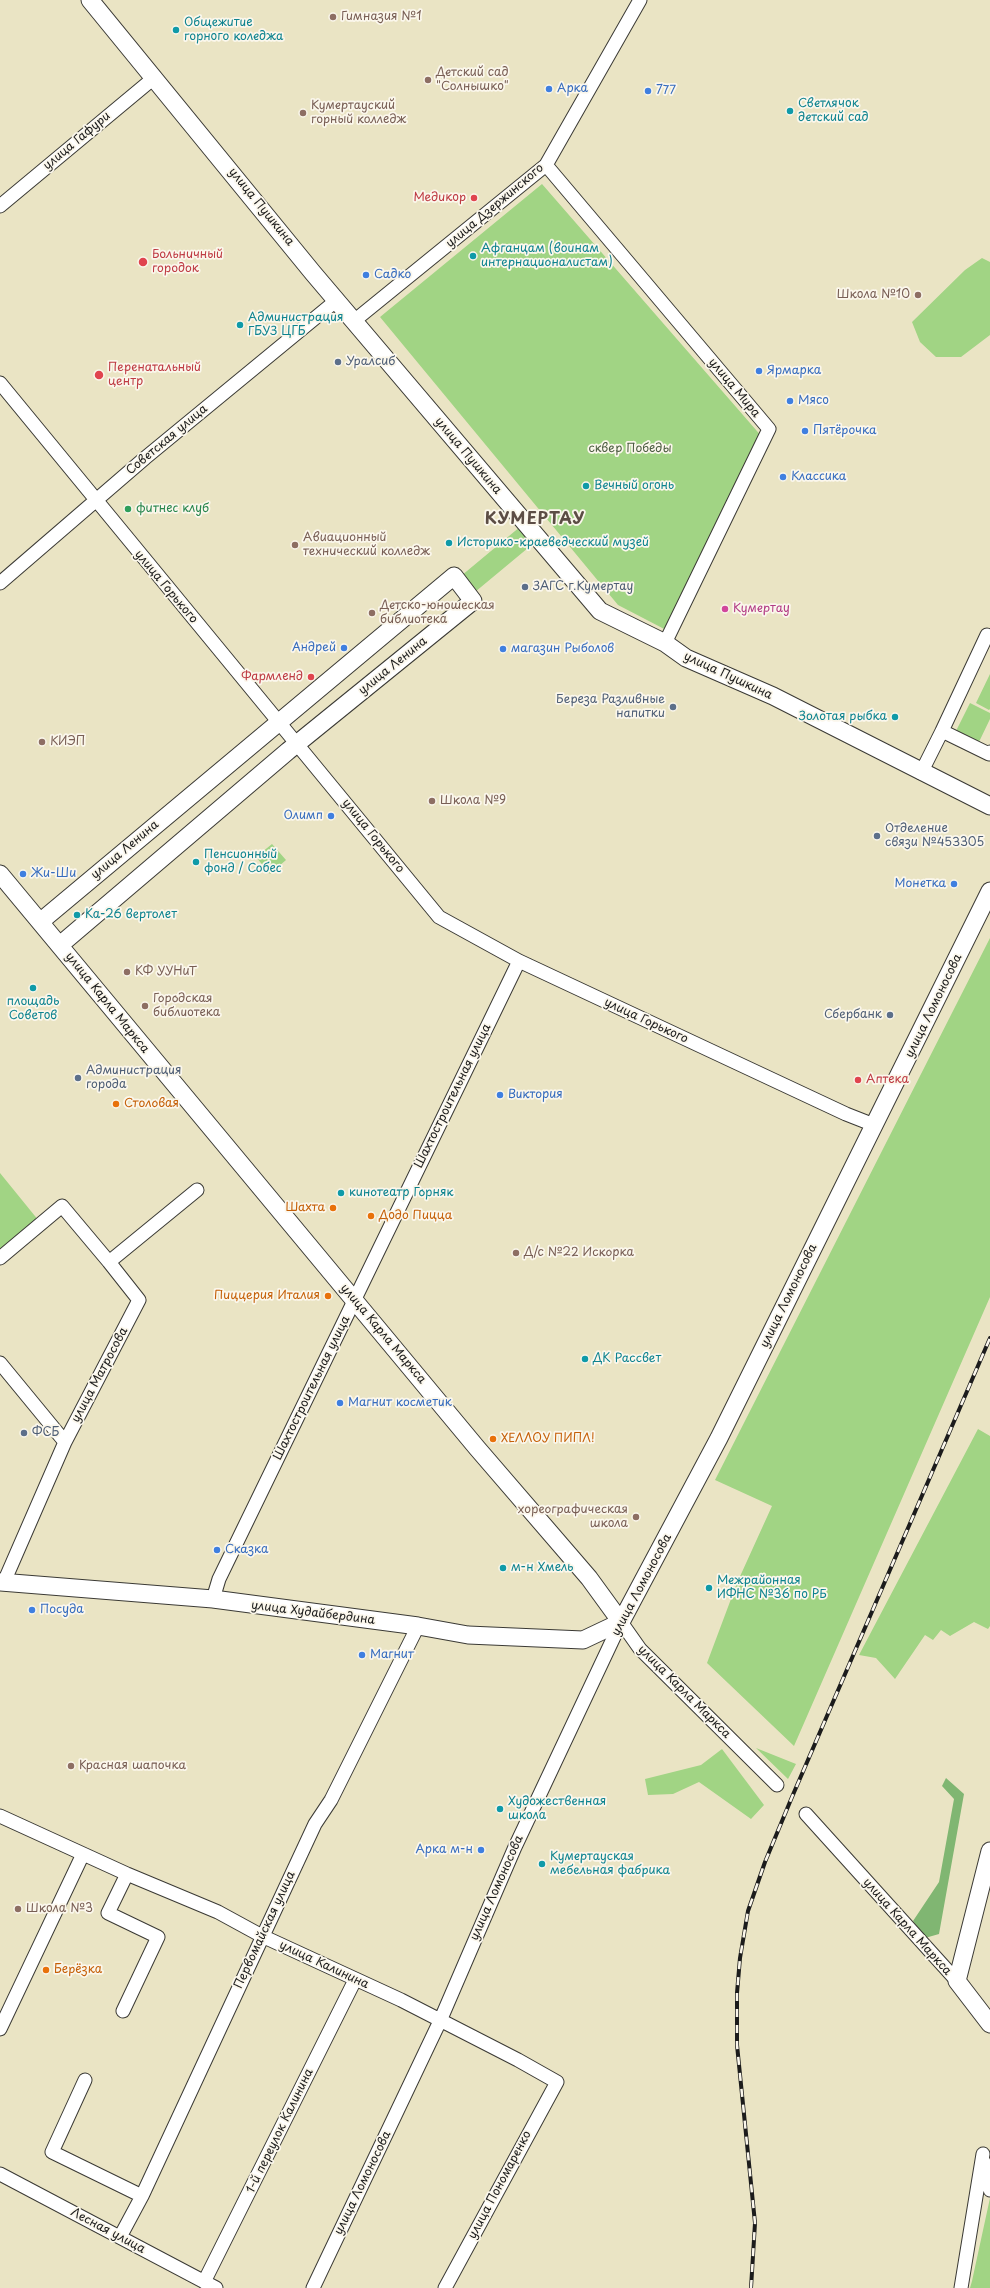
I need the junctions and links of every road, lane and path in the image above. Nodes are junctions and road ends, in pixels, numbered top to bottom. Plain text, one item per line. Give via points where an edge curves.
1 (90, 0) edge
2 (640, 0) edge
3 (154, 77) junction
4 (546, 165) junction
5 (0, 206) edge
6 (337, 300) junction
7 (354, 321) junction
8 (0, 383) edge
9 (96, 502) junction
10 (0, 583) edge
11 (990, 636) edge
12 (665, 644) junction
13 (278, 722) junction
14 (942, 731) junction
15 (297, 744) junction
16 (990, 752) edge
17 (921, 773) junction
18 (990, 806) edge
19 (0, 874) edge
20 (990, 891) edge
21 (40, 922) junction
22 (60, 945) junction
23 (519, 961) junction
24 (874, 1125) junction
25 (197, 1190) dead end
26 (0, 1258) edge
27 (109, 1262) junction
28 (355, 1300) junction
29 (0, 1363) edge
30 (65, 1442) junction
31 (2, 1582) edge
32 (213, 1600) junction
33 (622, 1622) junction
34 (418, 1626) junction
35 (777, 1785) dead end
36 (806, 1814) dead end
37 (0, 1816) edge
38 (990, 1851) edge
39 (83, 1854) junction
40 (127, 1874) junction
41 (262, 1936) junction
42 (355, 1980) junction
43 (957, 1981) junction
44 (123, 2011) dead end
45 (440, 2021) junction
46 (990, 2024) edge
47 (0, 2029) edge
48 (85, 2080) dead end
49 (557, 2082) joint
50 (986, 2151) edge
51 (0, 2174) edge
52 (990, 2190) edge
53 (142, 2196) junction
54 (120, 2237) junction
55 (210, 2285) edge
56 (313, 2288) edge
57 (445, 2288) edge
58 (961, 2288) edge

1 - 3 main road, улица Пушкина
2 - 4 street, улица Дзержинского
3 - 5 street, улица Гафури
3 - 6 main road, улица Пушкина
4 - 7 street, улица Дзержинского
4 - 12 street, улица Мира via 769,429
6 - 7 main road, улица Пушкина
6 - 9 street, Советская улица via 145,458
7 - 12 main road, улица Пушкина via 600,611
8 - 9 street, улица Горького
9 - 10 street, Советская улица
9 - 13 street, улица Горького
11 - 14 street via 988,635
12 - 17 main road, улица Пушкина via 686,658 773,696
13 - 15 street, улица Горького
13 - 15 main road, улица Ленина via 454,576 473,601
13 - 21 main road, улица Ленина
14 - 16 street via 988,754
14 - 17 street
15 - 22 main road, улица Ленина
15 - 23 street, улица Горького via 439,917
17 - 18 main road, улица Пушкина
19 - 21 main road, улица Карла Маркса
20 - 24 main road, улица Ломоносова
21 - 22 main road, улица Карла Маркса
22 - 28 main road, улица Карла Маркса
23 - 24 street, улица Горького
23 - 28 street, Шахтостроительная улица
24 - 33 main road, улица Ломоносова via 719,1438
25 - 27 street
26 - 27 street, улица Матросова via 62,1206
27 - 30 street, улица Матросова via 139,1300
28 - 32 street, Шахтостроительная улица via 219,1579
28 - 33 main road, улица Карла Маркса
29 - 30 street
30 - 31 street, улица Матросова
31 - 32 main road, улица Худайбердина
32 - 34 main road, улица Худайбердина
33 - 34 main road, улица Худайбердина via 583,1640 468,1635
33 - 35 street, улица Карла Маркса via 640,1650
33 - 45 street, улица Ломоносова via 514,1847
34 - 41 street, Первомайская улица via 330,1800 315,1824
36 - 43 street, улица Карла Маркса
37 - 39 street, улица Калинина
38 - 43 main road
39 - 40 street, улица Калинина
39 - 47 street
40 - 41 street, улица Калинина via 218,1912
40 - 44 street via 108,1914 158,1937
41 - 42 street, улица Калинина
41 - 53 street, Первомайская улица
42 - 45 street, улица Калинина
42 - 55 street, 1-й переулок Калинина
43 - 46 main road, улица Карла Маркса
45 - 49 street, улица Калинина
45 - 56 street, улица Ломоносова
48 - 53 street via 52,2152
49 - 57 street, улица Пономаренко
50 - 52 street
50 - 58 street
51 - 54 street, Лесная улица
53 - 54 street, Первомайская улица
54 - 55 street, Лесная улица

